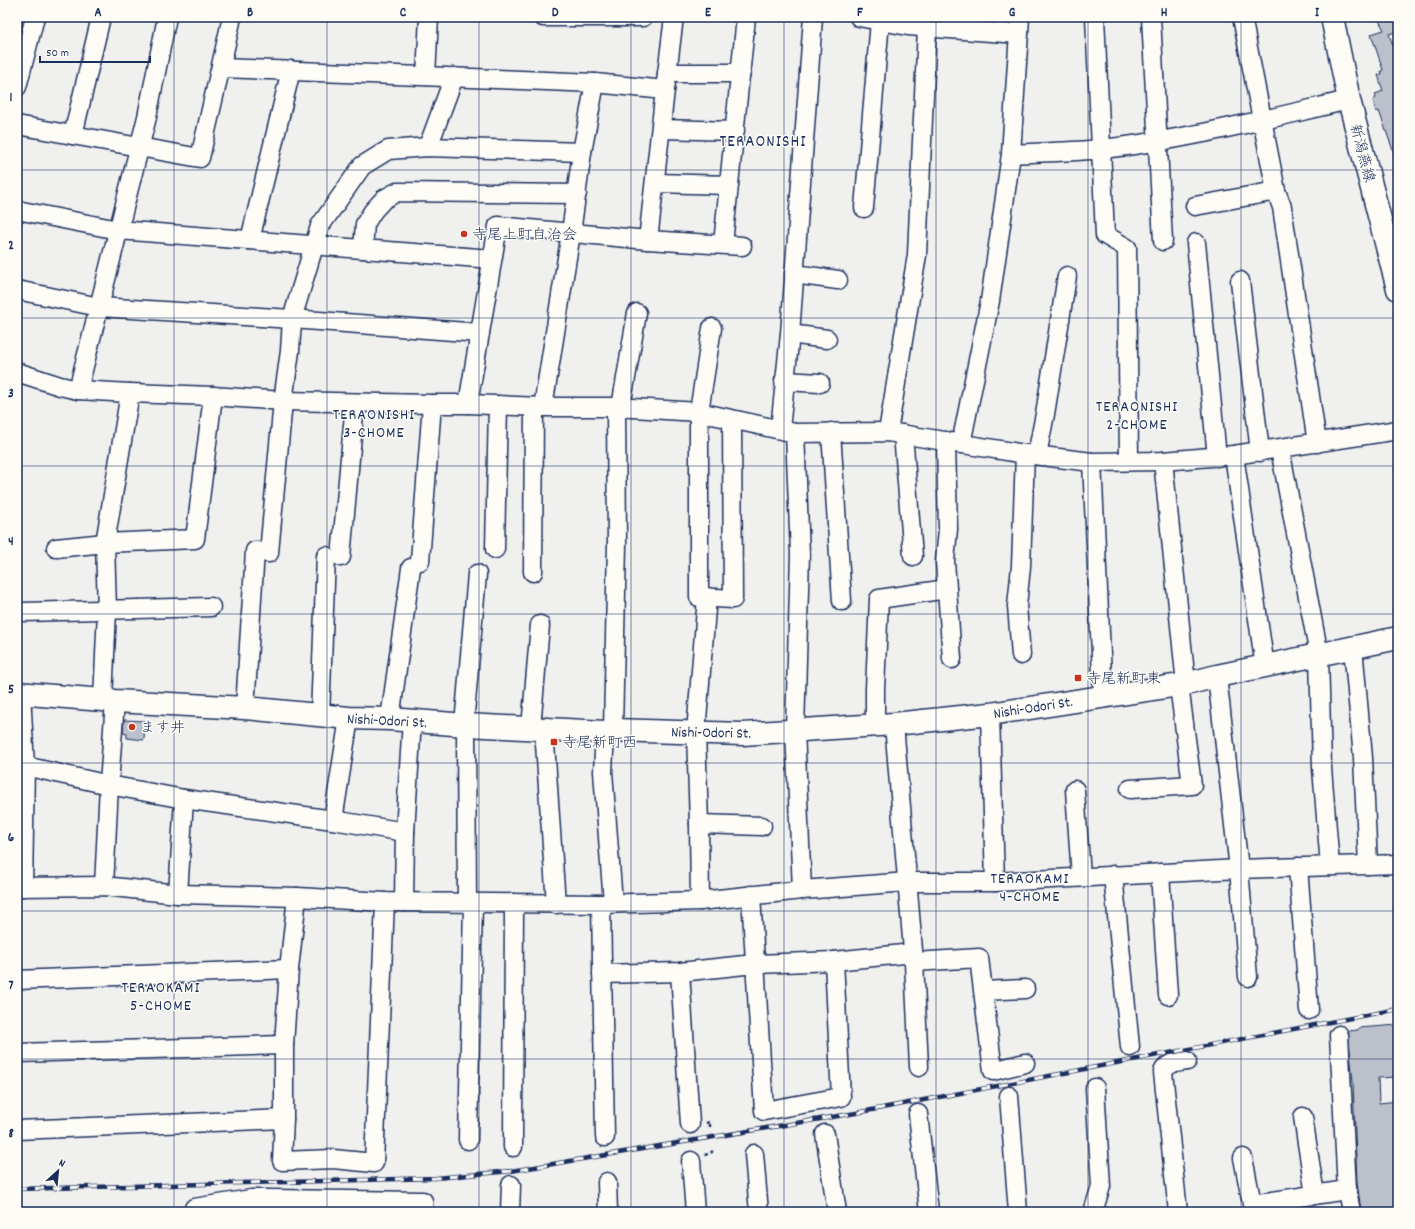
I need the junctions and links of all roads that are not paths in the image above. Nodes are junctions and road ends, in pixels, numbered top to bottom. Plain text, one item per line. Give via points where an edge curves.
1 (35, 17) edge
2 (101, 17) edge
3 (167, 17) edge
4 (232, 17) edge
5 (429, 17) edge
6 (543, 17) edge
7 (643, 17) edge
8 (674, 17) edge
9 (746, 17) edge
10 (813, 17) edge
11 (859, 17) edge
12 (1095, 17) edge
13 (1151, 17) edge
14 (1242, 17) edge
15 (1332, 17) edge
16 (880, 21) junction
17 (908, 21) edge
18 (1019, 25) edge
19 (927, 27) junction
20 (221, 68) junction
21 (291, 70) junction
22 (741, 73) junction
23 (426, 76) junction
24 (454, 77) junction
25 (666, 81) junction
26 (595, 83) junction
27 (17, 87) edge
28 (1349, 100) junction
29 (1263, 120) junction
30 (17, 125) edge
31 (661, 129) junction
32 (735, 131) junction
33 (73, 136) junction
34 (1157, 141) junction
35 (428, 147) junction
36 (138, 148) junction
37 (1102, 149) junction
38 (582, 152) junction
39 (1011, 154) junction
40 (655, 183) junction
41 (729, 184) junction
42 (1276, 191) junction
43 (577, 194) junction
44 (1195, 206) dead end
45 (864, 208) dead end
46 (17, 210) edge
47 (118, 230) junction
48 (571, 233) junction
49 (250, 240) junction
50 (648, 240) junction
51 (1163, 241) dead end
52 (1196, 243) dead end
53 (723, 244) junction
54 (314, 245) junction
55 (742, 246) dead end
56 (363, 249) junction
57 (492, 259) junction
58 (794, 274) junction
59 (1067, 276) dead end
60 (838, 280) dead end
61 (1240, 281) dead end
62 (1398, 289) edge
63 (17, 290) edge
64 (99, 307) junction
65 (636, 313) dead end
66 (292, 319) junction
67 (712, 328) dead end
68 (480, 333) junction
69 (790, 334) junction
70 (827, 339) dead end
71 (17, 372) edge
72 (784, 381) junction
73 (820, 384) dead end
74 (78, 390) junction
75 (130, 393) junction
76 (213, 396) junction
77 (283, 401) junction
78 (355, 403) junction
79 (432, 404) junction
80 (468, 404) junction
81 (498, 405) junction
82 (538, 407) junction
83 (618, 407) junction
84 (699, 412) junction
85 (732, 420) junction
86 (1398, 430) edge
87 (788, 431) junction
88 (831, 432) junction
89 (896, 433) junction
90 (954, 442) junction
91 (1318, 443) junction
92 (1280, 449) junction
93 (1260, 452) junction
94 (1031, 454) junction
95 (1226, 456) junction
96 (1129, 461) junction
97 (1164, 461) junction
98 (1092, 462) junction
99 (105, 543) junction
100 (56, 548) dead end
101 (495, 549) dead end
102 (913, 556) dead end
103 (534, 572) dead end
104 (477, 574) dead end
105 (947, 589) junction
106 (707, 598) junction
107 (842, 601) dead end
108 (211, 607) dead end
109 (107, 610) junction
110 (24, 612) dead end
111 (540, 625) dead end
112 (1398, 638) edge
113 (1353, 647) junction
114 (1021, 655) dead end
115 (1319, 655) junction
116 (952, 659) dead end
117 (1265, 666) junction
118 (1217, 676) junction
119 (1183, 684) junction
120 (19, 693) edge
121 (1103, 697) junction
122 (109, 700) junction
123 (245, 708) junction
124 (990, 714) junction
125 (320, 716) junction
126 (349, 718) junction
127 (390, 719) junction
128 (412, 720) junction
129 (885, 724) junction
130 (465, 725) junction
131 (538, 728) junction
132 (795, 730) junction
133 (609, 731) junction
134 (696, 732) junction
135 (25, 766) junction
136 (109, 785) junction
137 (1130, 789) dead end
138 (1075, 790) dead end
139 (184, 799) junction
140 (333, 820) junction
141 (699, 824) junction
142 (762, 826) dead end
143 (405, 832) junction
144 (1368, 864) junction
145 (1398, 864) edge
146 (1330, 866) junction
147 (1298, 867) junction
148 (1239, 869) junction
149 (1160, 873) junction
150 (1113, 875) junction
151 (1081, 877) junction
152 (908, 882) junction
153 (995, 882) junction
154 (104, 886) junction
155 (20, 887) edge
156 (802, 890) junction
157 (178, 894) junction
158 (751, 895) junction
159 (296, 897) junction
160 (700, 901) junction
161 (385, 902) junction
162 (404, 902) junction
163 (470, 903) junction
164 (607, 903) junction
165 (514, 904) junction
166 (556, 904) junction
167 (914, 958) junction
168 (834, 961) junction
169 (754, 964) junction
170 (289, 969) junction
171 (680, 972) junction
172 (602, 974) junction
173 (1248, 977) dead end
174 (17, 980) edge
175 (1025, 989) dead end
176 (984, 991) junction
177 (1168, 995) dead end
178 (1309, 1010) dead end
179 (1339, 1035) dead end
180 (284, 1045) junction
181 (1130, 1047) dead end
182 (17, 1053) edge
183 (1186, 1061) dead end
184 (1025, 1062) dead end
185 (919, 1067) dead end
186 (1095, 1088) dead end
187 (1009, 1096) dead end
188 (918, 1114) dead end
189 (1303, 1117) dead end
190 (284, 1119) junction
191 (690, 1124) dead end
192 (17, 1130) edge
193 (825, 1134) dead end
194 (605, 1137) dead end
195 (468, 1140) dead end
196 (513, 1147) dead end
197 (754, 1154) dead end
198 (1243, 1158) dead end
199 (691, 1161) dead end
200 (607, 1182) dead end
201 (511, 1185) dead end
202 (1347, 1190) junction
203 (1315, 1195) junction
204 (270, 1205) edge
205 (348, 1205) edge
206 (194, 1212) edge
207 (423, 1212) edge
208 (510, 1212) edge
209 (608, 1212) edge
210 (695, 1212) edge
211 (759, 1212) edge
212 (837, 1212) edge
213 (929, 1212) edge
214 (1018, 1212) edge
215 (1094, 1212) edge
216 (1178, 1212) edge
217 (1350, 1212) edge

1 - 27 street
2 - 33 street
3 - 36 street via 147,117
4 - 20 street
5 - 23 street
6 - 7 street
8 - 25 street
9 - 22 street
10 - 58 street
11 - 16 street
12 - 37 street
13 - 34 street
14 - 29 street
15 - 28 street, 新潟燕線
16 - 17 street
16 - 45 street
17 - 19 street
18 - 19 street
18 - 39 street
19 - 89 street via 917,255
20 - 21 street
20 - 36 street via 200,158
21 - 23 street
21 - 49 street
22 - 25 street
22 - 32 street
23 - 24 street
24 - 26 street
24 - 35 street
25 - 26 street
25 - 31 street
26 - 38 street
28 - 29 street
28 - 62 street, 新潟燕線
29 - 34 street
29 - 42 street
30 - 33 street
31 - 32 street
31 - 40 street
32 - 41 street
33 - 36 street
34 - 37 street
34 - 51 street
35 - 38 street
35 - 54 street via 388,150 362,166 320,226
36 - 47 street
37 - 39 street
37 - 96 street via 1105,236 1127,248
38 - 43 street
39 - 90 street via 990,301
40 - 41 street
40 - 50 street
41 - 53 street
42 - 44 street
42 - 91 street via 1282,207
43 - 48 street
43 - 56 street via 397,192 384,199 372,211 365,224
46 - 47 street
47 - 49 street
47 - 64 street
48 - 50 street
48 - 57 street via 498,226
48 - 82 street
49 - 54 street
50 - 53 street
52 - 95 street
53 - 55 street
54 - 56 street
54 - 66 street
56 - 57 street
57 - 68 street
58 - 60 street
58 - 69 street
59 - 94 street via 1045,414
61 - 93 street
63 - 64 street
64 - 66 street
64 - 74 street
65 - 83 street
66 - 68 street
66 - 77 street
67 - 84 street
68 - 80 street
69 - 70 street
69 - 72 street
71 - 74 street
72 - 73 street
72 - 87 street
74 - 75 street
75 - 76 street
75 - 99 street
76 - 77 street
76 - 99 street via 195,539
77 - 78 street
77 - 123 street via 269,553 255,551
78 - 79 street
78 - 125 street via 334,557
79 - 80 street
79 - 127 street via 416,565
80 - 81 street
81 - 82 street
81 - 101 street
82 - 83 street
82 - 103 street
83 - 84 street
83 - 133 street via 617,544
84 - 85 street
84 - 106 street via 699,597
85 - 87 street
85 - 106 street via 733,599
86 - 91 street
87 - 88 street
87 - 132 street via 800,554
88 - 89 street
88 - 107 street
89 - 90 street
89 - 102 street
90 - 94 street
90 - 105 street via 946,561
91 - 92 street
92 - 93 street
92 - 115 street
93 - 95 street
94 - 98 street
94 - 114 street via 1017,606
95 - 97 street
95 - 117 street
96 - 97 street
96 - 98 street
97 - 119 street
98 - 121 street
99 - 100 street
99 - 109 street
104 - 130 street
105 - 116 street
105 - 129 street via 878,599 875,689
106 - 134 street
108 - 109 street
109 - 110 street
109 - 122 street
111 - 131 street
112 - 113 street, Nishi-Odori St.
113 - 115 street, Nishi-Odori St.
113 - 144 street via 1363,758
115 - 117 street, Nishi-Odori St.
115 - 146 street via 1322,768
117 - 118 street, Nishi-Odori St.
118 - 119 street, Nishi-Odori St.
118 - 148 street
119 - 121 street, Nishi-Odori St.
119 - 137 street via 1192,785
120 - 122 street, Nishi-Odori St.
120 - 135 street
121 - 124 street, Nishi-Odori St.
122 - 123 street, Nishi-Odori St.
122 - 136 street
123 - 125 street, Nishi-Odori St.
124 - 129 street, Nishi-Odori St.
124 - 153 street
125 - 126 street, Nishi-Odori St.
126 - 127 street, Nishi-Odori St.
126 - 140 street
127 - 128 street, Nishi-Odori St.
128 - 130 street, Nishi-Odori St.
128 - 143 street
129 - 132 street, Nishi-Odori St.
129 - 152 street
130 - 131 street, Nishi-Odori St.
130 - 163 street
131 - 133 street, Nishi-Odori St.
131 - 166 street
132 - 134 street, Nishi-Odori St. via 744,734
132 - 156 street
133 - 134 street, Nishi-Odori St.
133 - 164 street via 603,772
134 - 141 street
135 - 136 street
135 - 155 street
136 - 139 street
136 - 154 street
138 - 151 street
139 - 140 street
139 - 157 street
140 - 143 street
141 - 142 street
141 - 160 street
143 - 162 street
144 - 145 street
144 - 146 street
146 - 147 street
147 - 148 street
147 - 178 street
148 - 149 street
148 - 173 street
149 - 150 street
149 - 177 street
150 - 151 street
150 - 181 street
151 - 153 street
152 - 153 street
152 - 156 street
152 - 167 street
154 - 155 street
154 - 157 street
156 - 158 street
157 - 159 street
158 - 160 street
158 - 169 street
159 - 161 street
159 - 170 street
160 - 164 street
161 - 162 street
161 - 190 street via 374,1163 333,1159 282,1161
162 - 163 street
163 - 165 street
163 - 195 street
164 - 166 street
164 - 172 street
165 - 166 street
165 - 196 street
167 - 168 street
167 - 176 street via 979,958
167 - 185 street
168 - 169 street
168 - 169 street via 841,1097 764,1111
169 - 171 street
170 - 174 street
170 - 180 street
171 - 172 street
171 - 191 street
172 - 194 street
175 - 176 street
176 - 184 street via 993,1071
179 - 202 street
180 - 182 street
180 - 190 street
183 - 216 street via 1170,1064 1163,1072
186 - 215 street via 1101,1186
187 - 214 street
188 - 213 street
189 - 203 street
190 - 192 street
193 - 212 street
197 - 211 street
198 - 203 street via 1252,1204
199 - 210 street
200 - 209 street
201 - 208 street
202 - 203 street
202 - 217 street
204 - 205 street
204 - 206 street via 251,1199 194,1208
205 - 207 street via 423,1201

